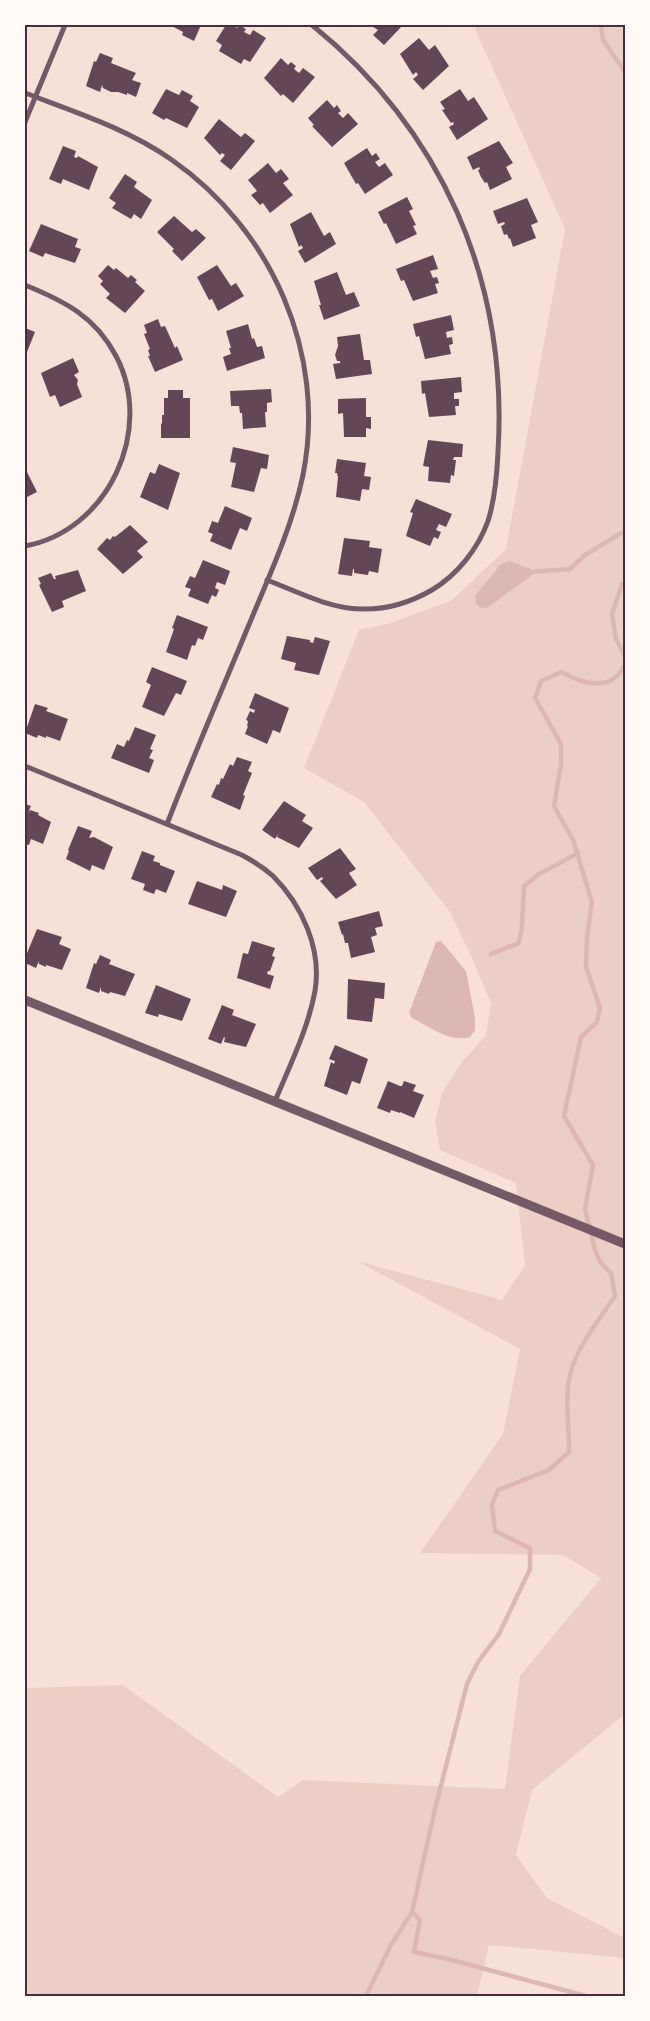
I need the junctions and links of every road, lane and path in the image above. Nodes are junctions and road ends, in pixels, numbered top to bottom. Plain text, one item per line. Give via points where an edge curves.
1 (65, 25) edge
2 (312, 25) edge
3 (25, 93) edge
4 (36, 97) junction
5 (25, 122) edge
6 (25, 285) edge
7 (25, 546) edge
8 (268, 580) junction
9 (25, 766) edge
10 (167, 824) junction
11 (25, 1000) edge
12 (275, 1101) junction
13 (625, 1244) edge

1 - 4 street
2 - 8 street via 368,76 397,110 439,176 457,212 471,248 491,324 498,372 500,428 497,467 488,522 475,547 459,568 421,596 382,607 349,608 319,601
3 - 4 street
4 - 5 street
4 - 8 street via 128,134 193,176 233,214 267,262 282,291 301,350 308,434 295,506
6 - 7 street via 61,300 100,333 116,356 130,410 122,464 93,509 66,530
8 - 10 street
9 - 10 street
10 - 12 street via 242,855 272,875 298,909 307,927 316,967 316,988 311,1012
11 - 12 street
12 - 13 street

